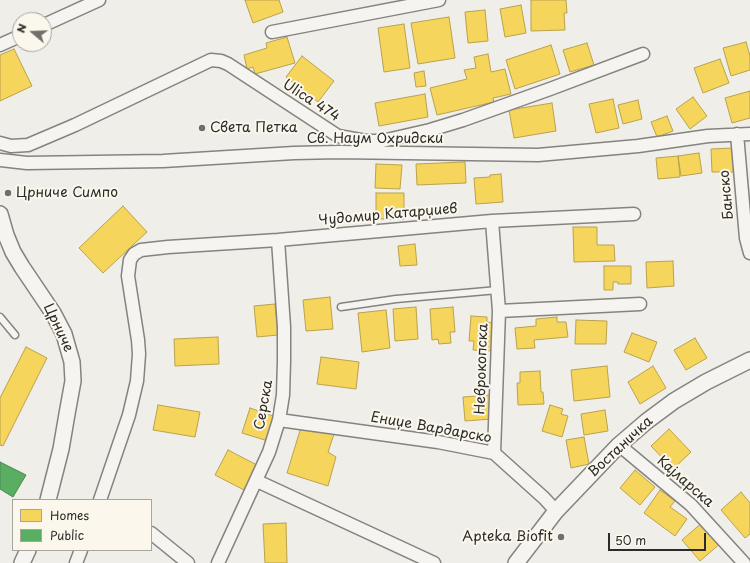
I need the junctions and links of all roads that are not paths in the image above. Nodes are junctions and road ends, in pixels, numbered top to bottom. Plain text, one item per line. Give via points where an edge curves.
1 (99, 0) edge
2 (439, 0) edge
3 (399, 4) edge
4 (52, 21) edge
5 (272, 32) dead end
6 (12, 40) edge
7 (0, 45) edge
8 (643, 54) dead end
9 (737, 134) junction
10 (750, 134) edge
11 (0, 143) edge
12 (0, 160) edge
13 (0, 214) edge
14 (634, 214) dead end
15 (492, 221) junction
16 (748, 238) edge
17 (278, 240) junction
18 (750, 253) edge
19 (498, 290) junction
20 (640, 304) dead end
21 (341, 307) dead end
22 (499, 310) junction
23 (0, 317) edge
24 (15, 335) dead end
25 (750, 360) edge
26 (279, 420) junction
27 (619, 446) junction
28 (494, 453) junction
29 (257, 481) junction
30 (104, 498) edge
31 (48, 499) edge
32 (556, 511) junction
33 (152, 534) edge
34 (28, 551) edge
35 (81, 551) edge
36 (22, 563) edge
37 (76, 563) edge
38 (188, 563) edge
39 (218, 563) edge
40 (434, 563) edge
41 (516, 563) edge
42 (744, 563) edge

1 - 4 street
2 - 3 street
3 - 5 street
6 - 7 street
8 - 11 street, Ulica 474 via 463,120 382,141 338,136 228,64 211,60 75,126 28,145 10,146
9 - 10 street, Св. Наум Охридски
9 - 12 street, Св. Наум Охридски via 538,155 338,152 163,161 27,163
9 - 16 street, Банско
13 - 31 street, Црниче via 13,252 64,334 72,362 73,381 68,414
14 - 15 street, Чудомир Катарџиев
15 - 17 street, Чудомир Катарџиев
15 - 19 street, Неврокопска
16 - 18 street, Банско
17 - 26 street, Серска via 284,320 283,395
17 - 30 street, Чудомир Катарџиев via 145,248 134,254 128,270 138,340 137,381
19 - 21 lane via 396,299
19 - 22 street, Неврокопска
20 - 22 street, Неврокопска
22 - 28 street, Неврокопска
23 - 24 lane
25 - 27 street, Востаничка via 706,382 674,402 647,421
26 - 28 street, Ениџе Вардарско via 438,442
26 - 29 street, Серска
27 - 32 street, Востаничка
27 - 42 street, Кајларска via 691,505
28 - 32 street, Ениџе Вардарско
29 - 39 street, Серска
29 - 40 street
32 - 41 street, Востаничка
33 - 38 street
34 - 36 street
35 - 37 street

